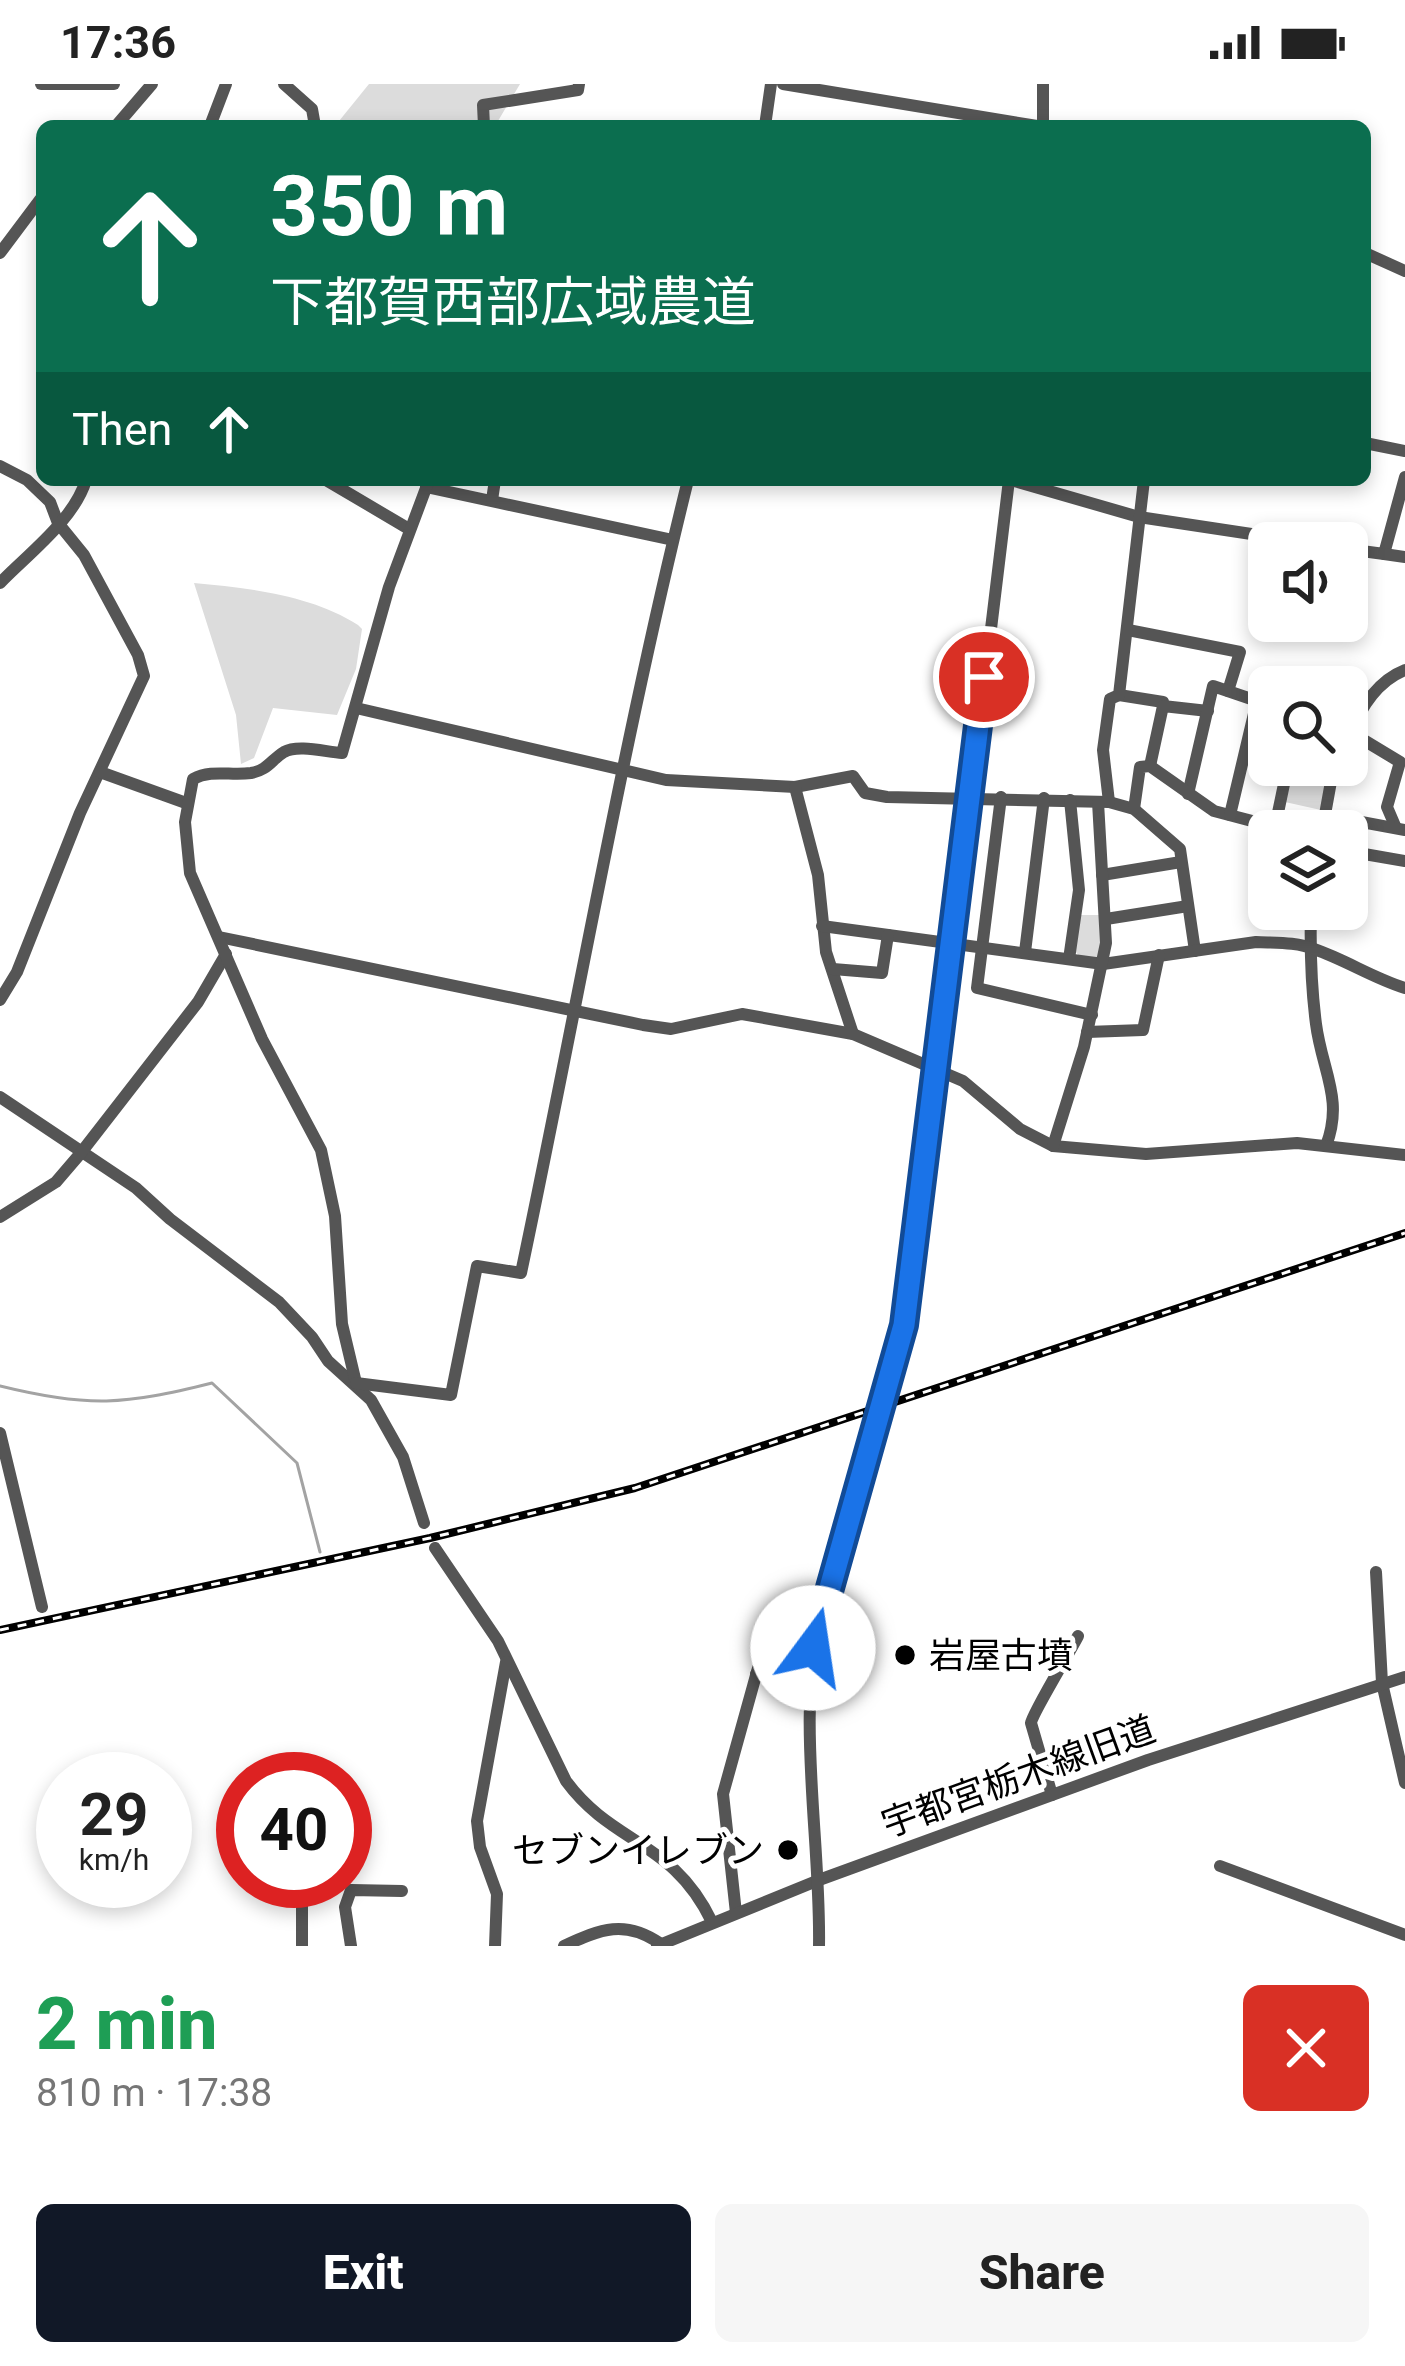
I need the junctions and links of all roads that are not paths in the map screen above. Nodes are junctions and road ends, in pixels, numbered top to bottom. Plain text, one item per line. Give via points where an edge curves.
1 (40, 84) edge
2 (114, 84) edge
3 (152, 84) edge
4 (226, 84) edge
5 (284, 84) edge
6 (579, 84) edge
7 (771, 84) edge
8 (783, 84) edge
9 (1043, 84) edge
10 (121, 120) edge
11 (212, 120) edge
12 (314, 120) edge
13 (484, 120) edge
14 (766, 120) edge
15 (1003, 120) edge
16 (1040, 120) edge
17 (36, 204) edge
18 (0, 253) edge
19 (1371, 256) edge
20 (1405, 271) edge
21 (1371, 444) edge
22 (1405, 451) edge
23 (0, 466) edge
24 (1405, 477) edge
25 (83, 486) edge
26 (336, 486) edge
27 (427, 486) edge
28 (439, 486) edge
29 (494, 486) edge
30 (686, 486) edge
31 (1009, 486) edge
32 (1031, 486) edge
33 (1143, 486) edge
34 (492, 500) junction
35 (1139, 517) junction
36 (58, 523) junction
37 (409, 529) junction
38 (1248, 533) edge
39 (673, 540) junction
40 (1368, 552) edge
41 (1384, 554) junction
42 (1405, 557) edge
43 (0, 583) edge
44 (1128, 630) junction
45 (1405, 670) edge
46 (1228, 691) junction
47 (1119, 695) junction
48 (1248, 698) edge
49 (1368, 701) edge
50 (1163, 706) junction
51 (356, 708) junction
52 (1208, 711) junction
53 (1368, 740) edge
54 (1248, 754) edge
55 (1402, 758) edge
56 (1150, 766) junction
57 (100, 772) junction
58 (620, 772) junction
59 (1401, 778) edge
60 (795, 787) junction
61 (1187, 794) junction
62 (970, 796) junction
63 (1000, 797) junction
64 (1044, 798) junction
65 (1070, 800) junction
66 (1104, 802) junction
67 (186, 803) junction
68 (1134, 809) junction
69 (1230, 815) junction
70 (1248, 820) edge
71 (1368, 823) edge
72 (1400, 829) edge
73 (1368, 855) edge
74 (1405, 861) edge
75 (1181, 862) junction
76 (1102, 875) junction
77 (1188, 906) junction
78 (1106, 919) junction
79 (822, 926) junction
80 (1310, 930) edge
81 (888, 935) junction
82 (219, 938) junction
83 (951, 941) junction
84 (983, 946) junction
85 (1310, 947) junction
86 (1195, 951) junction
87 (1025, 952) junction
88 (226, 954) junction
89 (1159, 955) junction
90 (1070, 959) junction
91 (1103, 964) junction
92 (833, 969) junction
93 (1405, 988) edge
94 (0, 1000) edge
95 (576, 1012) junction
96 (1092, 1015) junction
97 (1087, 1032) junction
98 (854, 1034) junction
99 (937, 1067) junction
100 (0, 1097) edge
101 (1053, 1146) junction
102 (1326, 1146) junction
103 (80, 1154) junction
104 (1405, 1155) edge
105 (0, 1217) edge
106 (356, 1383) junction
107 (0, 1433) edge
108 (424, 1523) dead end
109 (435, 1549) dead end
110 (1376, 1572) dead end
111 (42, 1607) dead end
112 (1078, 1636) dead end
113 (506, 1660) junction
114 (1405, 1676) edge
115 (1382, 1683) junction
116 (810, 1694) junction
117 (1405, 1783) edge
118 (1052, 1796) junction
119 (1220, 1866) dead end
120 (819, 1880) junction
121 (402, 1891) dead end
122 (302, 1908) edge
123 (736, 1913) junction
124 (1404, 1917) edge
125 (712, 1922) junction
126 (1402, 1934) edge
127 (659, 1945) edge
128 (302, 1946) edge
129 (351, 1946) edge
130 (496, 1946) edge
131 (564, 1946) edge
132 (820, 1946) edge

1 - 2 street
3 - 10 street
4 - 11 street
5 - 12 street
6 - 13 street via 483,105
7 - 14 street
8 - 15 street
9 - 16 street
17 - 18 street
19 - 20 street
21 - 22 street
23 - 36 street via 50,502
24 - 41 street
25 - 36 street
26 - 37 street
27 - 37 street
28 - 34 street
29 - 34 street
30 - 39 street
31 - 62 street
32 - 35 street
33 - 35 street
34 - 39 street
35 - 38 street
35 - 44 street
36 - 43 street
36 - 57 street via 84,556 144,676
37 - 51 street
39 - 58 street
40 - 41 street
41 - 42 street
44 - 46 street via 1240,652
44 - 47 street
45 - 49 street
46 - 48 street
46 - 52 street via 1213,686
47 - 50 street
47 - 66 street via 1104,733
50 - 52 street
50 - 56 street
51 - 58 street
51 - 67 street via 342,753 302,749 252,773 205,773 193,779
52 - 61 street
53 - 55 street
54 - 69 street
55 - 59 street
56 - 61 street
56 - 68 street via 1139,767
57 - 67 street
57 - 94 street
58 - 60 street
58 - 95 street
59 - 72 street via 1387,807
60 - 62 street via 853,776 865,793
60 - 79 street
61 - 69 street
62 - 63 street
62 - 83 street
63 - 64 street
63 - 84 street
64 - 65 street
64 - 87 street
65 - 66 street
65 - 90 street via 1078,890
66 - 68 street
66 - 76 street
67 - 82 street via 190,873
68 - 75 street via 1180,849
69 - 70 street
71 - 72 street
73 - 74 street
75 - 76 street
75 - 77 street
76 - 78 street
77 - 78 street
77 - 86 street
78 - 91 street
79 - 81 street
79 - 92 street
80 - 85 street
81 - 83 street
81 - 92 street via 882,973
82 - 88 street
82 - 95 street
83 - 84 street
83 - 99 street
84 - 87 street
84 - 96 street via 977,988
85 - 86 street via 1256,942
85 - 93 street
85 - 102 street via 1316,1025 1336,1103
86 - 89 street
87 - 90 street
88 - 103 street
88 - 106 street via 321,1150
89 - 91 street
89 - 97 street via 1143,1030
90 - 91 street
91 - 96 street
92 - 98 street
95 - 98 street via 671,1029 755,1015
95 - 106 street via 521,1273 477,1266 451,1396
96 - 97 street
97 - 101 street
98 - 99 street
99 - 101 street
99 - 116 street, bridge via 902,1338 822,1611
100 - 103 street
101 - 102 street via 1146,1154
102 - 104 street
103 - 105 street via 56,1182
103 - 106 street via 267,1292
106 - 108 street via 403,1457
107 - 111 street
109 - 113 street
110 - 115 street
112 - 118 street via 1032,1712
113 - 125 street via 580,1800 678,1869
113 - 130 street via 477,1821 496,1894
114 - 115 street, 宇都宮栃木線旧道
115 - 117 street
115 - 118 street, 宇都宮栃木線旧道
116 - 120 street
116 - 123 street via 757,1671 723,1794
118 - 120 street, 宇都宮栃木線旧道
119 - 126 street
120 - 123 street, 宇都宮栃木線旧道
120 - 132 street
121 - 129 street via 351,1890
122 - 128 street
123 - 125 street, 宇都宮栃木線旧道
124 - 126 street
125 - 127 street, 宇都宮栃木線旧道
127 - 131 street via 621,1927

